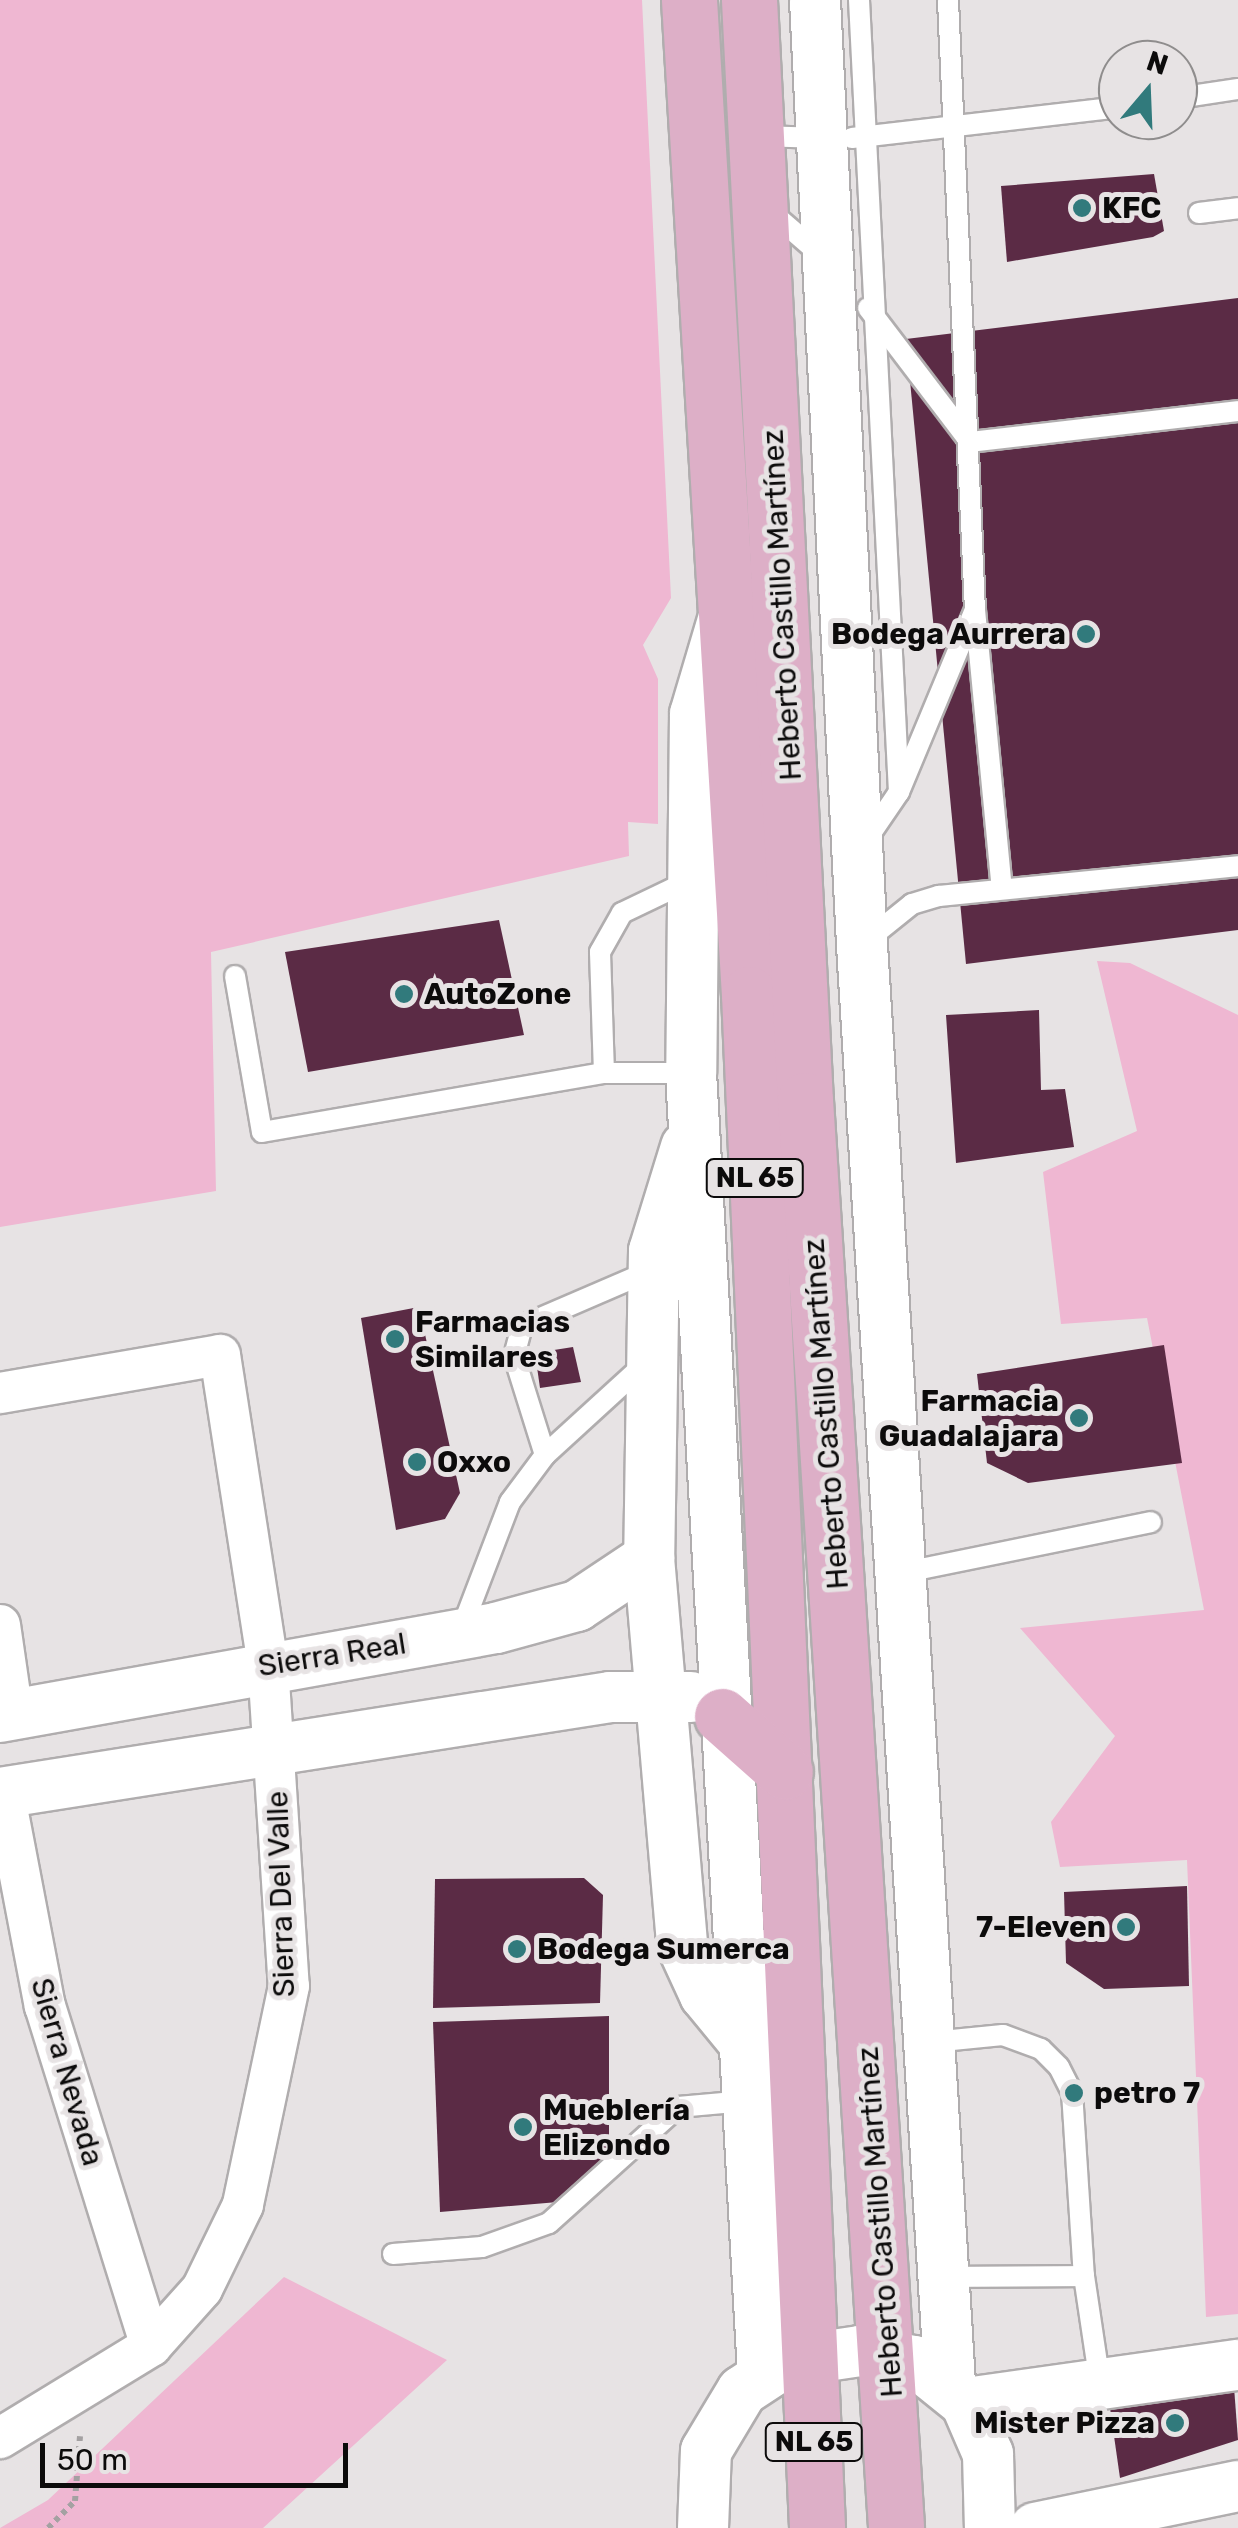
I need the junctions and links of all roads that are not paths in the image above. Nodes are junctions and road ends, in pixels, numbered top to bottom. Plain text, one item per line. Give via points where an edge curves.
1 (689, 0) edge
2 (749, 0) edge
3 (815, 0) edge
4 (858, 0) edge
5 (948, 0) edge
6 (1238, 89) edge
7 (1198, 95) edge
8 (1098, 110) edge
9 (954, 131) junction
10 (758, 136) junction
11 (841, 138) junction
12 (762, 203) junction
13 (1238, 208) edge
14 (1200, 214) dead end
15 (825, 259) junction
16 (869, 309) junction
17 (1238, 411) edge
18 (970, 442) junction
19 (975, 610) junction
20 (725, 613) junction
21 (899, 792) junction
22 (858, 853) junction
23 (1238, 866) edge
24 (693, 879) junction
25 (1002, 888) junction
26 (862, 945) junction
27 (692, 961) junction
28 (804, 974) junction
29 (235, 976) dead end
30 (748, 976) junction
31 (604, 1073) junction
32 (691, 1073) junction
33 (805, 1100) junction
34 (751, 1106) junction
35 (873, 1110) junction
36 (694, 1130) junction
37 (652, 1270) junction
38 (650, 1359) junction
39 (0, 1394) edge
40 (545, 1454) junction
41 (1151, 1522) dead end
42 (648, 1558) junction
43 (902, 1573) junction
44 (0, 1625) edge
45 (459, 1634) junction
46 (268, 1665) junction
47 (662, 1690) junction
48 (6, 1716) edge
49 (722, 1716) junction
50 (274, 1748) junction
51 (784, 1772) junction
52 (2, 1793) edge
53 (932, 2042) junction
54 (746, 2045) junction
55 (751, 2102) junction
56 (393, 2254) dead end
57 (1084, 2276) junction
58 (947, 2278) junction
59 (151, 2346) junction
60 (890, 2354) junction
61 (786, 2365) junction
62 (1238, 2365) edge
63 (1100, 2385) junction
64 (958, 2393) junction
65 (0, 2438) edge
66 (1238, 2486) edge
67 (704, 2528) edge
68 (818, 2528) edge
69 (896, 2528) edge
70 (990, 2528) edge
71 (1035, 2528) edge

1 - 20 main road, Heberto Castillo Martínez / NL 65
2 - 10 main road, Heberto Castillo Martínez / NL 65
3 - 11 street
4 - 11 lane
5 - 9 lane
6 - 7 lane
8 - 9 lane
9 - 11 lane
9 - 18 lane
10 - 11 lane
10 - 12 main road, Heberto Castillo Martínez / NL 65
11 - 15 street
11 - 16 lane
12 - 15 lane
12 - 28 main road, Heberto Castillo Martínez / NL 65
13 - 14 lane
15 - 16 lane
15 - 22 street
16 - 18 lane
16 - 21 lane
17 - 18 lane
18 - 19 lane
19 - 21 lane
19 - 25 lane
20 - 24 street via 695,714
20 - 30 main road, Heberto Castillo Martínez / NL 65
21 - 22 lane
22 - 26 street
23 - 25 lane
24 - 27 street
24 - 31 lane via 622,913 602,936
25 - 26 lane via 912,904
26 - 28 street
26 - 35 street
27 - 30 street
27 - 32 street
28 - 30 street
28 - 33 main road, Heberto Castillo Martínez / NL 65
29 - 31 lane via 262,1132
30 - 34 main road, Heberto Castillo Martínez / NL 65
31 - 32 lane
32 - 36 street
33 - 34 street
33 - 35 street
33 - 60 main road, Heberto Castillo Martínez / NL 65
34 - 36 street
34 - 51 main road, Heberto Castillo Martínez / NL 65
35 - 43 street
36 - 37 street via 670,1179
36 - 49 street
37 - 38 street
37 - 40 lane via 522,1326 514,1356
38 - 40 lane
38 - 42 street
39 - 46 street, Sierra Del Valle via 220,1355
40 - 45 lane via 510,1502
41 - 43 lane
42 - 45 street, Sierra Real via 577,1606
42 - 47 street
43 - 53 street
44 - 48 street
45 - 46 street, Sierra Real
46 - 48 street, Sierra Real
46 - 50 street, Sierra Del Valle
47 - 49 street
47 - 50 street
47 - 54 street via 682,1945 705,1995
49 - 51 main road
49 - 54 street
50 - 52 street
50 - 59 street, Sierra Del Valle via 289,1986 269,2110 243,2205 202,2289
51 - 61 main road, Heberto Castillo Martínez / NL 65
52 - 59 street, Sierra Nevada via 44,2006
53 - 57 lane via 1003,2036 1041,2048 1059,2067 1072,2092
53 - 58 street
54 - 55 street
55 - 56 lane via 678,2107 550,2222 482,2247
55 - 61 street
57 - 58 lane
57 - 63 lane
58 - 64 street
59 - 65 street, Sierra Del Valle
60 - 61 street
60 - 64 street
60 - 69 main road, Heberto Castillo Martínez / NL 65
61 - 67 street via 720,2419 706,2452
61 - 68 main road, Heberto Castillo Martínez / NL 65
62 - 63 street
63 - 64 street
64 - 70 street via 988,2454
66 - 71 street

